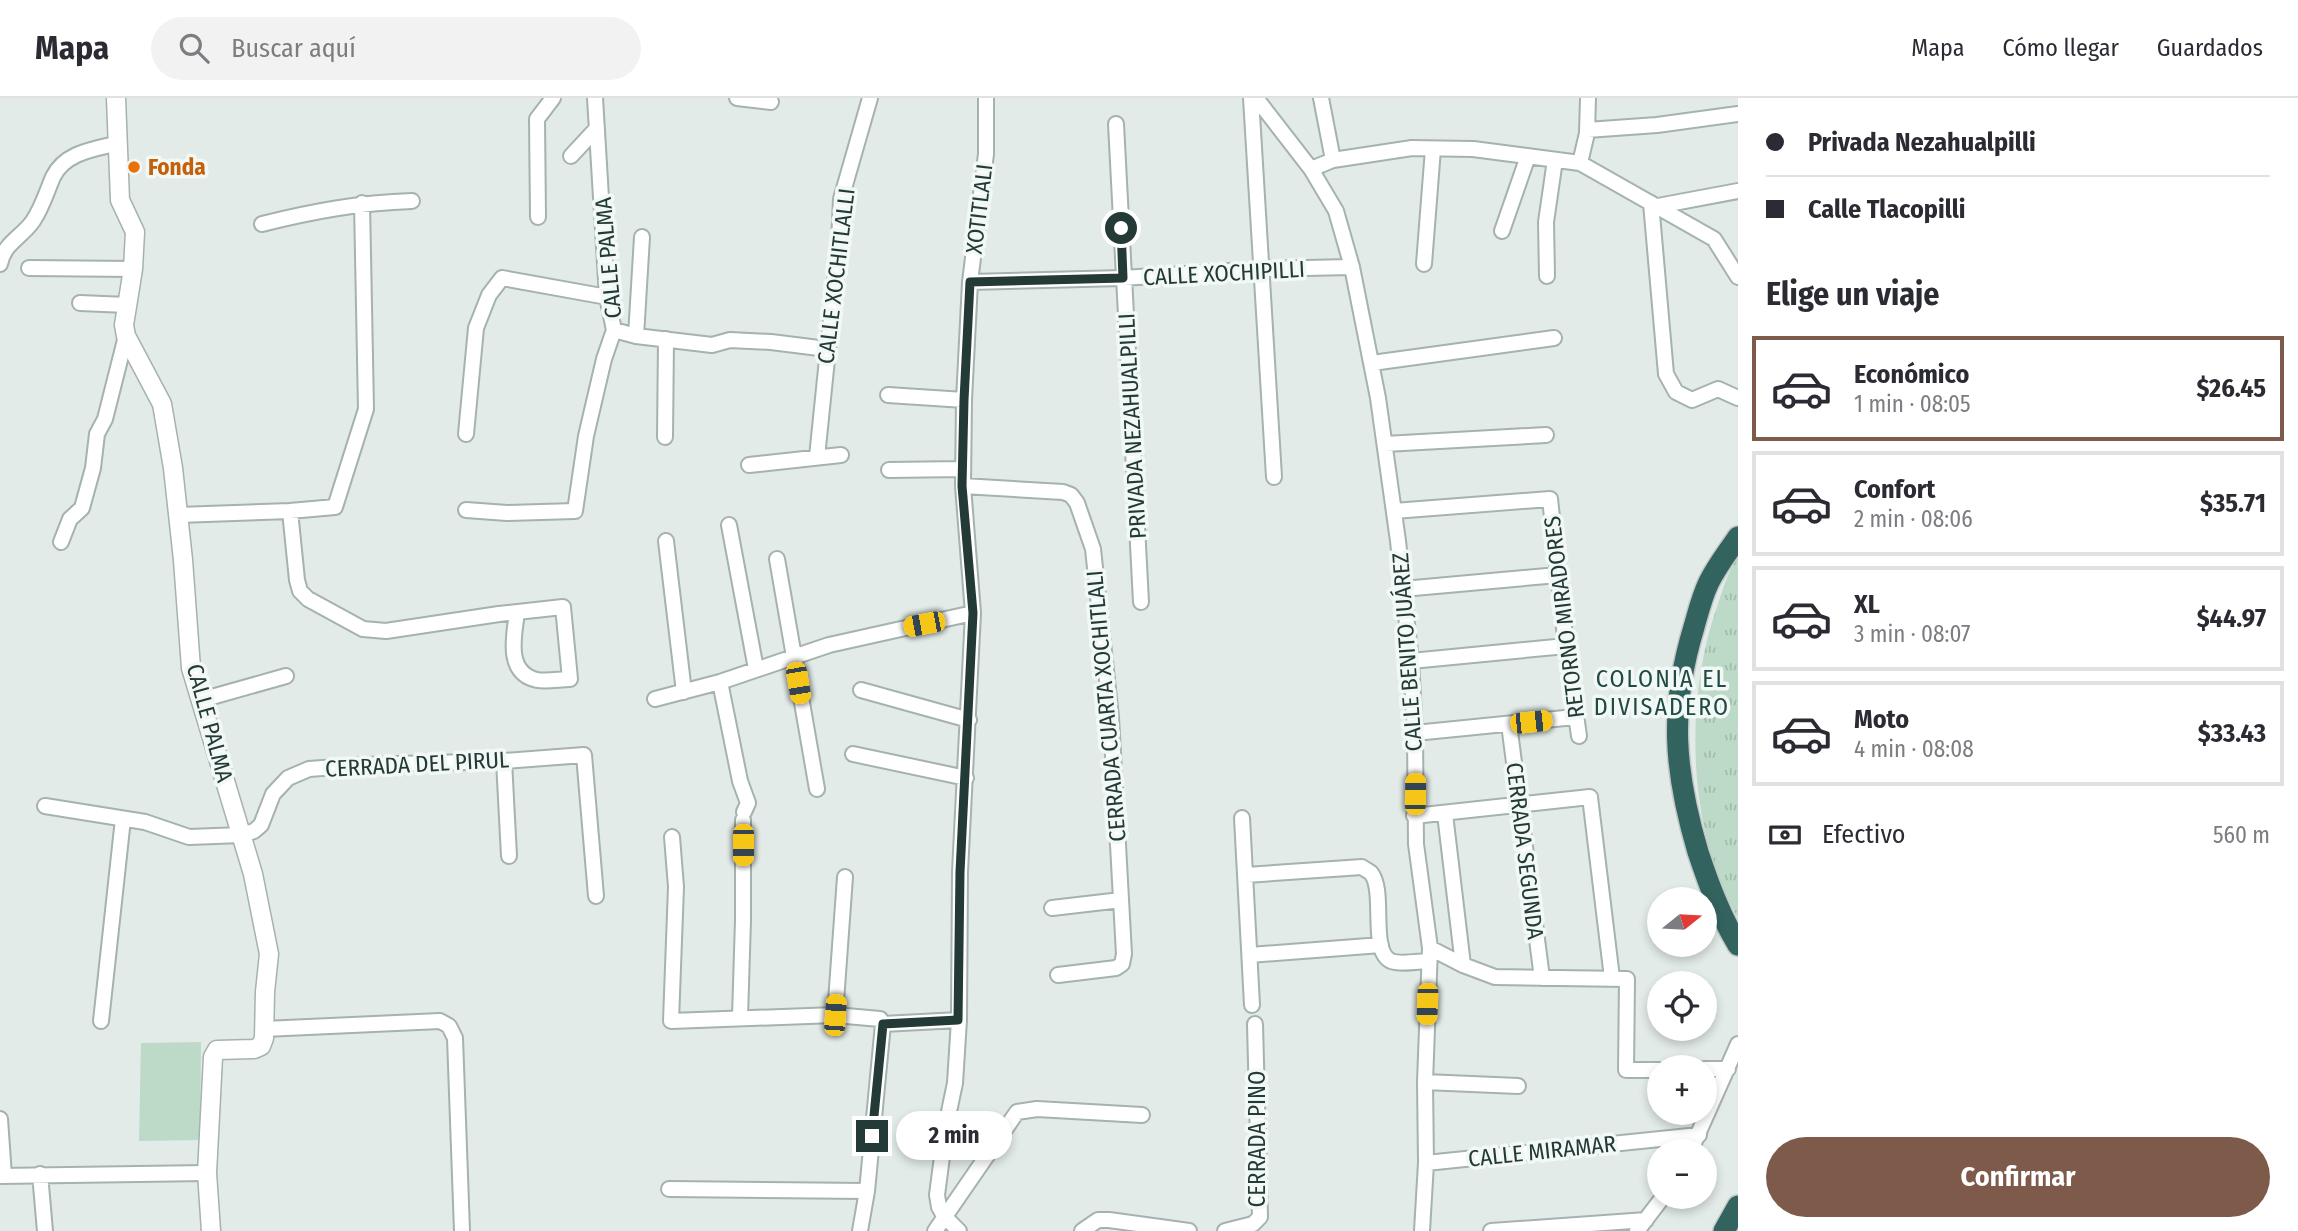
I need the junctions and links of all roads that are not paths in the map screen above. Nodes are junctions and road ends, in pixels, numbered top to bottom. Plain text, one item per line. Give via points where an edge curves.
1 (116, 98) edge
2 (553, 98) edge
3 (595, 98) edge
4 (737, 98) edge
5 (870, 98) edge
6 (986, 98) edge
7 (1251, 98) edge
8 (1256, 98) edge
9 (1321, 98) edge
10 (1588, 98) edge
11 (771, 102) dead end
12 (1738, 114) edge
13 (1116, 124) dead end
14 (597, 128) junction
15 (1587, 130) junction
16 (119, 143) junction
17 (1433, 149) junction
18 (571, 156) dead end
19 (1528, 156) junction
20 (1333, 160) junction
21 (1555, 160) junction
22 (1580, 163) junction
23 (1311, 169) junction
24 (1738, 191) edge
25 (412, 201) dead end
26 (362, 203) junction
27 (1655, 204) junction
28 (538, 217) dead end
29 (262, 224) dead end
30 (1502, 231) dead end
31 (642, 237) dead end
32 (0, 264) edge
33 (1424, 264) dead end
34 (1352, 267) junction
35 (29, 268) dead end
36 (133, 269) junction
37 (1261, 269) junction
38 (1547, 276) dead end
39 (1738, 277) edge
40 (1123, 278) junction
41 (970, 282) junction
42 (607, 297) junction
43 (80, 303) dead end
44 (127, 305) junction
45 (614, 330) junction
46 (126, 336) junction
47 (636, 336) junction
48 (1554, 338) dead end
49 (666, 339) junction
50 (827, 349) junction
51 (1372, 363) junction
52 (888, 395) dead end
53 (1738, 398) edge
54 (964, 400) junction
55 (466, 434) dead end
56 (1546, 435) dead end
57 (665, 437) dead end
58 (1385, 444) junction
59 (841, 455) dead end
60 (817, 457) junction
61 (749, 465) dead end
62 (889, 470) dead end
63 (962, 470) junction
64 (1274, 477) dead end
65 (962, 486) junction
66 (466, 510) dead end
67 (290, 511) junction
68 (1394, 511) junction
69 (178, 515) junction
70 (729, 525) dead end
71 (1738, 537) edge
72 (666, 541) dead end
73 (61, 542) dead end
74 (777, 559) dead end
75 (1558, 575) junction
76 (1403, 589) junction
77 (1141, 602) dead end
78 (517, 613) junction
79 (973, 613) junction
80 (1566, 646) junction
81 (794, 657) junction
82 (1411, 661) junction
83 (755, 669) junction
84 (286, 676) dead end
85 (720, 681) junction
86 (861, 690) dead end
87 (684, 692) junction
88 (655, 699) dead end
89 (201, 700) junction
90 (1576, 717) junction
91 (969, 720) junction
92 (1509, 724) junction
93 (1415, 733) junction
94 (1579, 736) dead end
95 (853, 754) dead end
96 (504, 761) junction
97 (966, 778) junction
98 (817, 789) dead end
99 (1518, 805) junction
100 (46, 806) dead end
101 (1445, 814) junction
102 (1414, 816) junction
103 (1242, 818) dead end
104 (123, 819) junction
105 (242, 835) junction
106 (672, 836) dead end
107 (509, 856) dead end
108 (1246, 875) junction
109 (845, 877) dead end
110 (596, 896) dead end
111 (1121, 900) junction
112 (1052, 908) dead end
113 (1381, 945) junction
114 (1738, 945) edge
115 (1250, 955) junction
116 (1430, 955) junction
117 (1463, 965) junction
118 (1058, 975) dead end
119 (1542, 978) junction
120 (1612, 978) junction
121 (1252, 1005) dead end
122 (835, 1015) junction
123 (740, 1017) junction
124 (958, 1020) junction
125 (101, 1021) dead end
126 (883, 1024) junction
127 (1255, 1024) dead end
128 (264, 1029) junction
129 (1738, 1044) edge
130 (1717, 1069) edge
131 (1728, 1069) junction
132 (1647, 1070) edge
133 (1425, 1082) junction
134 (1518, 1086) dead end
135 (1142, 1115) dead end
136 (0, 1119) edge
137 (946, 1126) junction
138 (989, 1134) dead end
139 (1699, 1135) junction
140 (1697, 1139) edge
141 (1426, 1163) junction
142 (207, 1173) junction
143 (40, 1174) junction
144 (2, 1176) edge
145 (669, 1189) dead end
146 (867, 1191) junction
147 (1738, 1206) edge
148 (1654, 1209) edge
149 (944, 1216) junction
150 (1738, 1217) edge
151 (1641, 1225) edge
152 (45, 1231) edge
153 (211, 1231) edge
154 (462, 1231) edge
155 (860, 1231) edge
156 (935, 1231) edge
157 (959, 1231) edge
158 (1082, 1231) edge
159 (1189, 1231) edge
160 (1225, 1231) edge
161 (1422, 1231) edge
162 (1491, 1231) edge
163 (1724, 1231) edge
164 (1730, 1231) edge

1 - 16 street, CALLE PALMA
2 - 28 street via 537,119
3 - 14 street, CALLE PALMA
4 - 11 street
5 - 50 street, CALLE XOCHITLALLI via 841,199
6 - 41 street, XOTITLALI via 986,154
7 - 37 street
8 - 23 street, CALLE BENITO JUÁREZ
9 - 20 street
10 - 15 street
12 - 15 street
13 - 40 street, PRIVADA NEZAHUALPILLI
14 - 18 street
14 - 42 street, CALLE PALMA
15 - 22 street
16 - 32 street via 64,162 32,222 9,244
16 - 36 street, CALLE PALMA via 120,200 135,232
17 - 19 street
17 - 20 street
17 - 33 street
19 - 21 street
19 - 30 street
20 - 23 street
21 - 22 street
21 - 38 street via 1546,222
22 - 27 street
23 - 34 street, CALLE BENITO JUÁREZ via 1336,211
24 - 27 street
25 - 26 street
26 - 29 street
26 - 67 street via 366,409 335,507
27 - 39 street via 1714,239
27 - 53 street via 1665,374 1676,391 1692,400 1718,389
31 - 47 street
34 - 37 street, CALLE XOCHIPILLI
34 - 51 street, CALLE BENITO JUÁREZ
35 - 36 street
36 - 44 street, CALLE PALMA
37 - 40 street, CALLE XOCHIPILLI
37 - 64 street
40 - 41 street, CALLE XOCHIPILLI
40 - 77 street, PRIVADA NEZAHUALPILLI
41 - 54 street, XOTITLALI
42 - 45 street, CALLE PALMA
42 - 55 street via 502,278 489,295 476,328
43 - 44 street
44 - 46 street, CALLE PALMA
45 - 47 street, CALLE PALMA
45 - 66 street via 586,436 575,511
46 - 69 street, CALLE PALMA via 162,404
46 - 73 street via 97,434 82,508 69,519
47 - 49 street, CALLE PALMA
48 - 51 street
49 - 50 street, CALLE PALMA via 712,345 730,340 771,342
49 - 57 street
50 - 60 street, CALLE XOCHITLALLI
51 - 58 street, CALLE BENITO JUÁREZ
52 - 54 street
54 - 63 street, XOTITLALI
56 - 58 street
58 - 68 street, CALLE BENITO JUÁREZ
59 - 60 street
60 - 61 street
62 - 63 street
63 - 65 street, XOTITLALI
65 - 79 street, XOTITLALI
65 - 111 street, CERRADA CUARTA XOCHITLALI via 1063,492 1071,495 1083,515 1092,541 1111,718
67 - 69 street
67 - 78 street via 300,592 363,629 386,631
68 - 75 street, RETORNO MIRADORES via 1550,499
68 - 76 street, CALLE BENITO JUÁREZ
69 - 89 street, CALLE PALMA via 191,668
70 - 83 street
71 - 114 highway via 1709,583 1698,615 1686,653 1676,724 1684,802 1710,890
72 - 87 street
74 - 81 street
75 - 76 street
75 - 80 street, RETORNO MIRADORES
76 - 82 street, CALLE BENITO JUÁREZ
78 - 78 street via 563,607 570,679 538,680 525,675 513,652
79 - 81 street
79 - 91 street
80 - 82 street
80 - 90 street, RETORNO MIRADORES
81 - 83 street
81 - 98 street
82 - 93 street, CALLE BENITO JUÁREZ
83 - 85 street
84 - 89 street
85 - 87 street
85 - 123 street via 748,803 744,816
86 - 91 street
87 - 88 street
89 - 105 street, CALLE PALMA
90 - 92 street
90 - 94 street, RETORNO MIRADORES
91 - 97 street
92 - 93 street
92 - 99 street, CERRADA SEGUNDA
93 - 102 street, CALLE BENITO JUÁREZ
95 - 97 street
96 - 105 street, CERRADA DEL PIRUL via 309,769 288,778 273,794 261,825
96 - 107 street
96 - 110 street, CERRADA DEL PIRUL via 584,755
97 - 124 street
99 - 101 street
99 - 119 street, CERRADA SEGUNDA
99 - 120 street via 1590,797
100 - 104 street
101 - 102 street
101 - 117 street
102 - 116 street, CALLE BENITO JUÁREZ
103 - 108 street
104 - 105 street via 189,838
104 - 125 street
105 - 128 street, CALLE PALMA via 269,954
106 - 123 street via 676,887 671,1021
108 - 113 street via 1362,867 1376,884
108 - 115 street
109 - 122 street
111 - 112 street
111 - 118 street, CERRADA CUARTA XOCHITLALI via 1122,964
113 - 115 street
113 - 116 street via 1393,962
115 - 121 street
116 - 117 street
116 - 133 street, CALLE BENITO JUÁREZ
117 - 119 street via 1495,977
119 - 120 street
120 - 132 street via 1628,978 1626,1070
122 - 123 street
122 - 126 street via 880,1019
124 - 126 street
124 - 137 street via 955,1083
126 - 146 street
127 - 160 street, CERRADA PINO via 1260,1217 1253,1224
128 - 142 street via 261,1046 218,1050 213,1057
128 - 154 street via 440,1021 449,1026 455,1038
129 - 131 street
130 - 131 street
131 - 139 street
133 - 134 street
133 - 141 street, CALLE BENITO JUÁREZ
135 - 149 street via 1017,1112
136 - 144 street
137 - 138 street
137 - 149 street via 937,1195
139 - 140 street
139 - 141 street, CALLE MIRAMAR
141 - 161 street, CALLE BENITO JUÁREZ
142 - 143 street
142 - 153 street
143 - 144 street
143 - 152 street
145 - 146 street
146 - 155 street
147 - 163 highway
148 - 151 street
149 - 156 street
149 - 157 street
150 - 164 highway
151 - 162 street
158 - 159 street via 1098,1220 1110,1220

